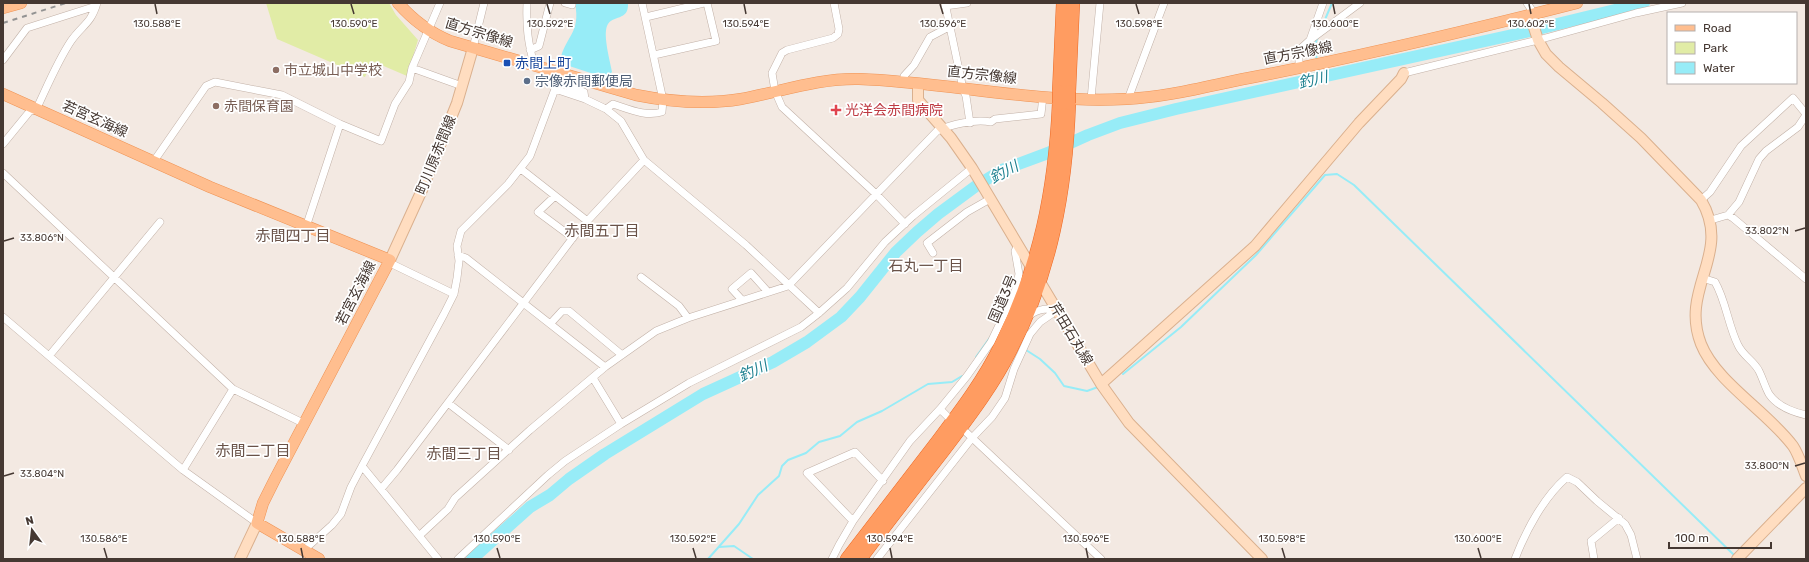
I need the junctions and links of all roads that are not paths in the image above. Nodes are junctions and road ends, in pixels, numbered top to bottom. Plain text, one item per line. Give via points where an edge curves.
1 (21, 3) edge
2 (398, 3) edge
3 (440, 3) edge
4 (484, 3) edge
5 (527, 3) edge
6 (550, 3) edge
7 (642, 3) edge
8 (705, 3) edge
9 (834, 3) edge
10 (967, 3) edge
11 (1063, 3) edge
12 (1073, 3) edge
13 (1100, 3) edge
14 (1164, 3) edge
15 (1323, 3) edge
16 (1360, 3) edge
17 (1526, 3) edge
18 (1577, 3) edge
19 (1682, 3) edge
20 (96, 4) edge
21 (945, 5) edge
22 (3, 8) edge
23 (1530, 16) junction
24 (646, 17) junction
25 (949, 27) junction
26 (427, 31) junction
27 (1537, 39) junction
28 (1310, 40) junction
29 (473, 48) junction
30 (530, 50) junction
31 (654, 55) junction
32 (3, 60) edge
33 (534, 65) junction
34 (412, 68) junction
35 (1299, 68) junction
36 (553, 70) junction
37 (1404, 73) joint
38 (904, 83) junction
39 (918, 84) junction
40 (462, 86) junction
41 (963, 88) junction
42 (775, 91) junction
43 (3, 94) edge
44 (1043, 96) junction
45 (1064, 98) junction
46 (585, 99) junction
47 (1091, 99) junction
48 (1128, 99) junction
49 (663, 100) junction
50 (606, 109) junction
51 (36, 110) junction
52 (1806, 115) edge
53 (970, 123) junction
54 (340, 124) junction
55 (943, 128) junction
56 (3, 144) edge
57 (644, 160) junction
58 (154, 161) junction
59 (521, 169) junction
60 (973, 170) junction
61 (3, 173) edge
62 (876, 194) junction
63 (555, 196) junction
64 (990, 199) junction
65 (1701, 200) junction
66 (1728, 216) junction
67 (586, 220) junction
68 (1711, 220) junction
69 (160, 222) dead end
70 (905, 224) junction
71 (306, 227) junction
72 (573, 238) junction
73 (1018, 245) junction
74 (933, 253) dead end
75 (458, 255) junction
76 (390, 260) junction
77 (1036, 275) junction
78 (115, 277) junction
79 (641, 277) dead end
80 (1702, 278) junction
81 (1806, 279) edge
82 (788, 286) junction
83 (768, 292) junction
84 (454, 294) junction
85 (742, 300) junction
86 (524, 302) junction
87 (1056, 311) junction
88 (819, 313) junction
89 (3, 317) edge
90 (688, 318) junction
91 (551, 323) junction
92 (1024, 323) junction
93 (622, 355) junction
94 (49, 356) junction
95 (605, 367) junction
96 (593, 378) junction
97 (1101, 384) junction
98 (233, 389) junction
99 (448, 402) junction
100 (940, 409) junction
101 (1806, 415) edge
102 (949, 418) dead end
103 (305, 424) junction
104 (621, 424) junction
105 (969, 436) junction
106 (509, 450) junction
107 (362, 466) junction
108 (183, 470) junction
109 (1806, 476) edge
110 (883, 481) junction
111 (381, 488) junction
112 (1806, 488) edge
113 (1619, 518) junction
114 (853, 521) junction
115 (257, 523) junction
116 (420, 535) junction
117 (304, 550) junction
118 (853, 557) edge
119 (240, 559) edge
120 (319, 559) edge
121 (438, 559) edge
122 (458, 559) edge
123 (832, 559) edge
124 (877, 559) edge
125 (1101, 559) edge
126 (1262, 559) edge
127 (1515, 559) edge
128 (1594, 559) edge
129 (1637, 559) edge
130 (1737, 559) edge

1 - 22 main road
2 - 26 main road, 直方宗像線
3 - 26 street
4 - 29 street
5 - 30 street via 527,38
6 - 30 street via 539,46
7 - 24 street
8 - 24 street
8 - 31 street via 716,41
9 - 42 street via 838,34 833,38 782,53 772,73
10 - 21 street
11 - 45 highway, 国道3号
12 - 45 highway, 国道3号
13 - 47 street
14 - 48 street
15 - 28 street
16 - 28 street
17 - 23 street via 1531,9
18 - 23 main road, 直方宗像線
19 - 27 street
20 - 32 street via 27,28
20 - 51 street via 90,20 72,39 60,59
21 - 25 street
23 - 27 street
23 - 35 main road, 直方宗像線
24 - 31 street
25 - 38 street via 930,37 914,65 904,76
25 - 41 street
26 - 29 main road, 直方宗像線
26 - 34 street
27 - 37 street
27 - 65 street via 1546,54 1559,67 1641,138
28 - 35 street via 1299,50
29 - 33 main road, 直方宗像線
29 - 40 street, 町川原赤間線
30 - 33 street
31 - 49 street
33 - 36 main road, 直方宗像線
34 - 40 street
34 - 54 street via 409,82 395,104 380,141
35 - 48 main road, 直方宗像線 via 1171,94
36 - 46 street via 552,80 584,92
36 - 49 main road, 直方宗像線 via 636,96
37 - 97 street via 1402,79 1360,123 1255,246
38 - 39 main road, 直方宗像線
38 - 42 main road, 直方宗像線 via 837,79
39 - 41 main road, 直方宗像線
39 - 55 street, 芹田石丸線 via 918,100
40 - 76 street, 町川原赤間線 via 422,190
41 - 44 main road, 直方宗像線
41 - 53 street
42 - 49 main road, 直方宗像線 via 726,101
42 - 62 street via 782,107
43 - 51 main road, 若宮玄海線
44 - 47 main road, 直方宗像線
44 - 53 street via 1041,114
45 - 77 highway, 国道3号 via 1061,161 1045,222
46 - 50 street
46 - 59 street via 555,89 530,156
47 - 48 main road, 直方宗像線
49 - 50 street via 662,112 655,114 635,112 613,104
50 - 57 street via 621,121
51 - 56 street via 30,111
51 - 58 main road, 若宮玄海線
52 - 65 street via 1793,98 1741,146 1710,192
52 - 66 street via 1798,127 1759,159 1739,202
53 - 55 street
54 - 58 street via 282,95 214,82 206,86
54 - 71 street
55 - 60 street, 芹田石丸線
55 - 62 street via 937,131
57 - 67 street
57 - 82 street via 746,245
58 - 71 main road, 若宮玄海線
59 - 63 street
59 - 75 street via 461,231 457,246
60 - 64 street, 芹田石丸線
60 - 70 street
61 - 78 street
62 - 70 street
62 - 82 street
63 - 67 street
63 - 72 street via 538,212
64 - 73 street, 芹田石丸線
64 - 74 street via 967,212 927,243
65 - 68 street
66 - 68 street
66 - 81 street
67 - 72 street
68 - 80 street via 1712,242
69 - 78 street
70 - 88 street via 885,242 847,288
71 - 76 main road, 若宮玄海線
72 - 86 street
73 - 77 street, 芹田石丸線
73 - 100 street via 1014,251 1018,274 1015,292 991,342
75 - 84 street
75 - 86 street via 466,258
76 - 84 street via 392,264
76 - 103 main road, 若宮玄海線
77 - 87 street, 芹田石丸線
77 - 92 highway, 国道3号
77 - 118 highway, 国道3号 via 1001,346 966,404
78 - 94 street
78 - 98 street
79 - 90 street via 679,306
80 - 101 street via 1715,282 1720,290 1738,345 1744,356 1754,363 1769,394 1787,409
80 - 109 street via 1696,303 1696,323 1701,344 1718,370 1793,446
82 - 83 street
82 - 88 street
83 - 85 street
83 - 85 street via 751,273 732,289
84 - 107 street
85 - 90 street
86 - 91 street
86 - 99 street
87 - 92 street via 1052,309 1033,313
87 - 97 street, 芹田石丸線
87 - 105 street via 1040,322 1030,334 1014,369 1005,398 992,417
88 - 104 street via 800,327 689,383
89 - 94 street
90 - 93 street via 656,331
91 - 93 street via 562,311 569,311
91 - 95 street
92 - 118 highway, 国道3号 via 976,408
93 - 95 street
94 - 108 street
95 - 96 street
96 - 104 street
96 - 106 street
97 - 126 street, 芹田石丸線 via 1129,423
98 - 103 street
98 - 108 street
99 - 106 street
99 - 111 street
100 - 102 street
100 - 110 street via 910,441
103 - 115 main road, 若宮玄海線 via 263,503
104 - 122 street via 548,475
105 - 124 street
105 - 125 street
106 - 116 street via 455,498 448,509
107 - 111 street
107 - 117 street via 341,514
108 - 115 street
110 - 114 street
110 - 114 street via 855,452 807,473
111 - 116 street
112 - 130 street
113 - 127 street via 1577,482 1567,477 1550,493 1527,532
113 - 128 street via 1591,541
113 - 129 street via 1631,534
114 - 123 street
115 - 117 main road
115 - 119 street
116 - 121 street
117 - 120 main road

